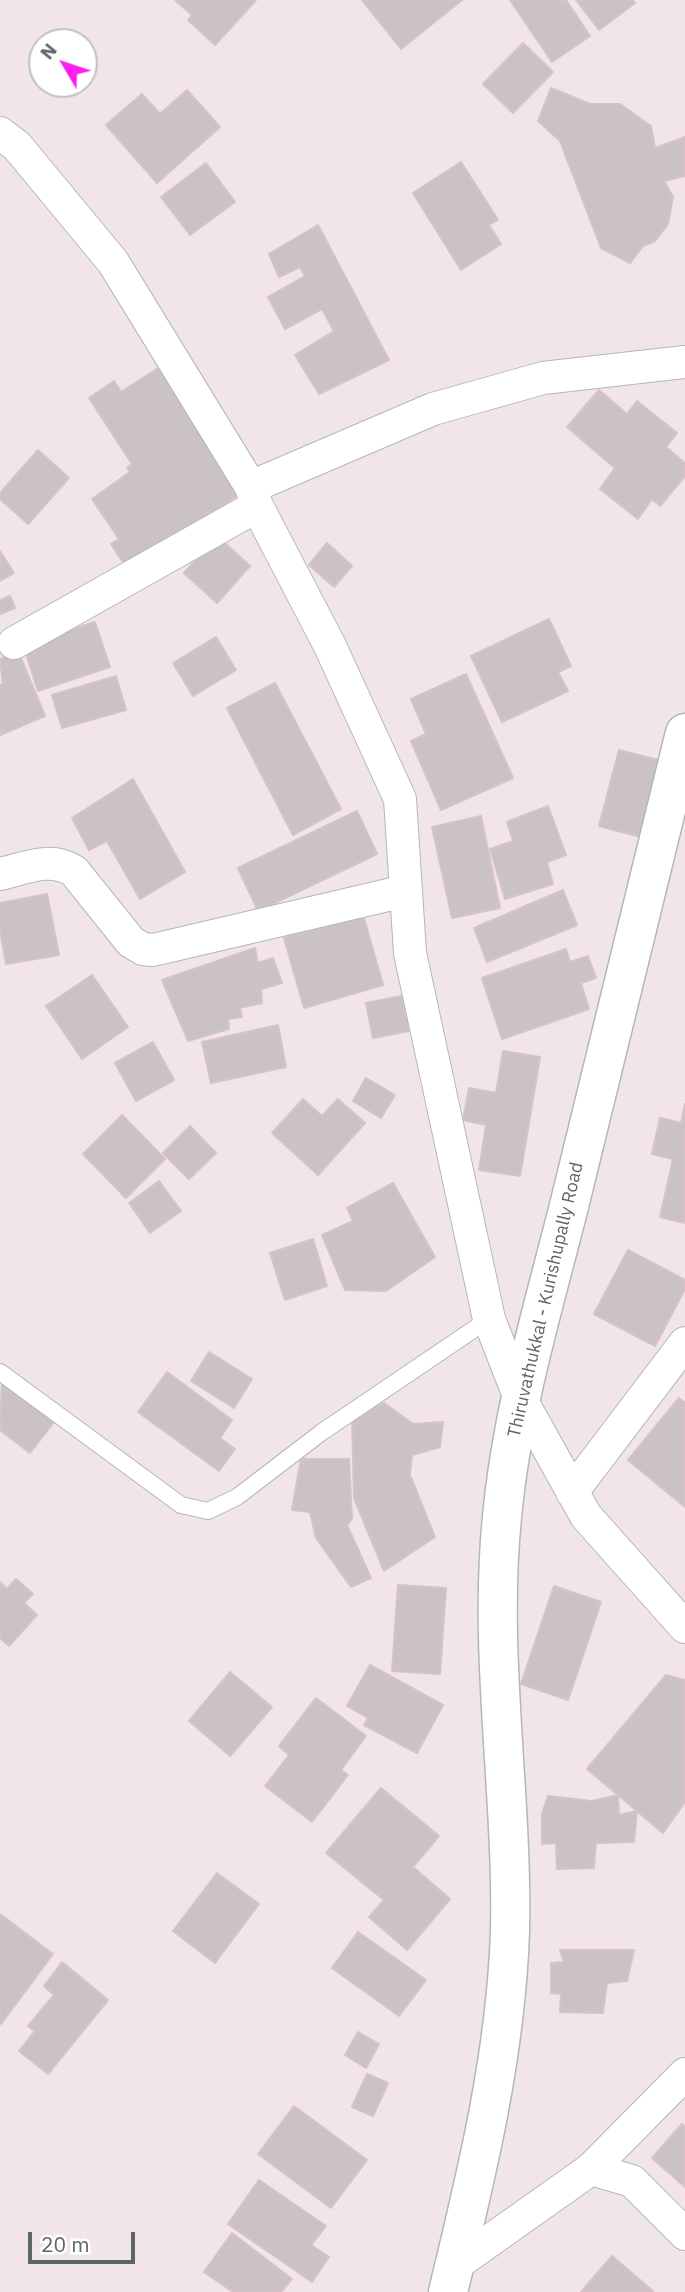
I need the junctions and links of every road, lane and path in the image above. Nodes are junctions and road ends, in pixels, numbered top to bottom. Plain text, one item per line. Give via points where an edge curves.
1 (0, 133) edge
2 (685, 362) edge
3 (254, 496) junction
4 (14, 643) dead end
5 (685, 733) edge
6 (678, 797) edge
7 (0, 874) edge
8 (405, 891) junction
9 (489, 1319) junction
10 (685, 1343) edge
11 (0, 1372) edge
12 (519, 1396) junction
13 (572, 1492) junction
14 (685, 1627) edge
15 (685, 2074) edge
16 (591, 2169) junction
17 (685, 2234) edge
18 (446, 2283) edge

1 - 3 street via 17,146 113,262
2 - 3 street via 543,378 446,406
3 - 4 street
3 - 8 street via 400,799
5 - 6 main road, Thiruvathukkal - Kurishupally Road
6 - 12 main road, Thiruvathukkal - Kurishupally Road
7 - 8 street via 49,862 62,864 74,871 131,942 153,950
8 - 9 street via 410,953
9 - 11 lane via 322,1432 237,1497 208,1511 181,1504
9 - 12 street
10 - 13 street
12 - 13 street
12 - 18 main road, Thiruvathukkal - Kurishupally Road via 502,1510 495,1602 507,1841 507,1981 501,2053
13 - 14 street via 586,1516
15 - 16 street
16 - 17 street via 632,2181
16 - 18 street

